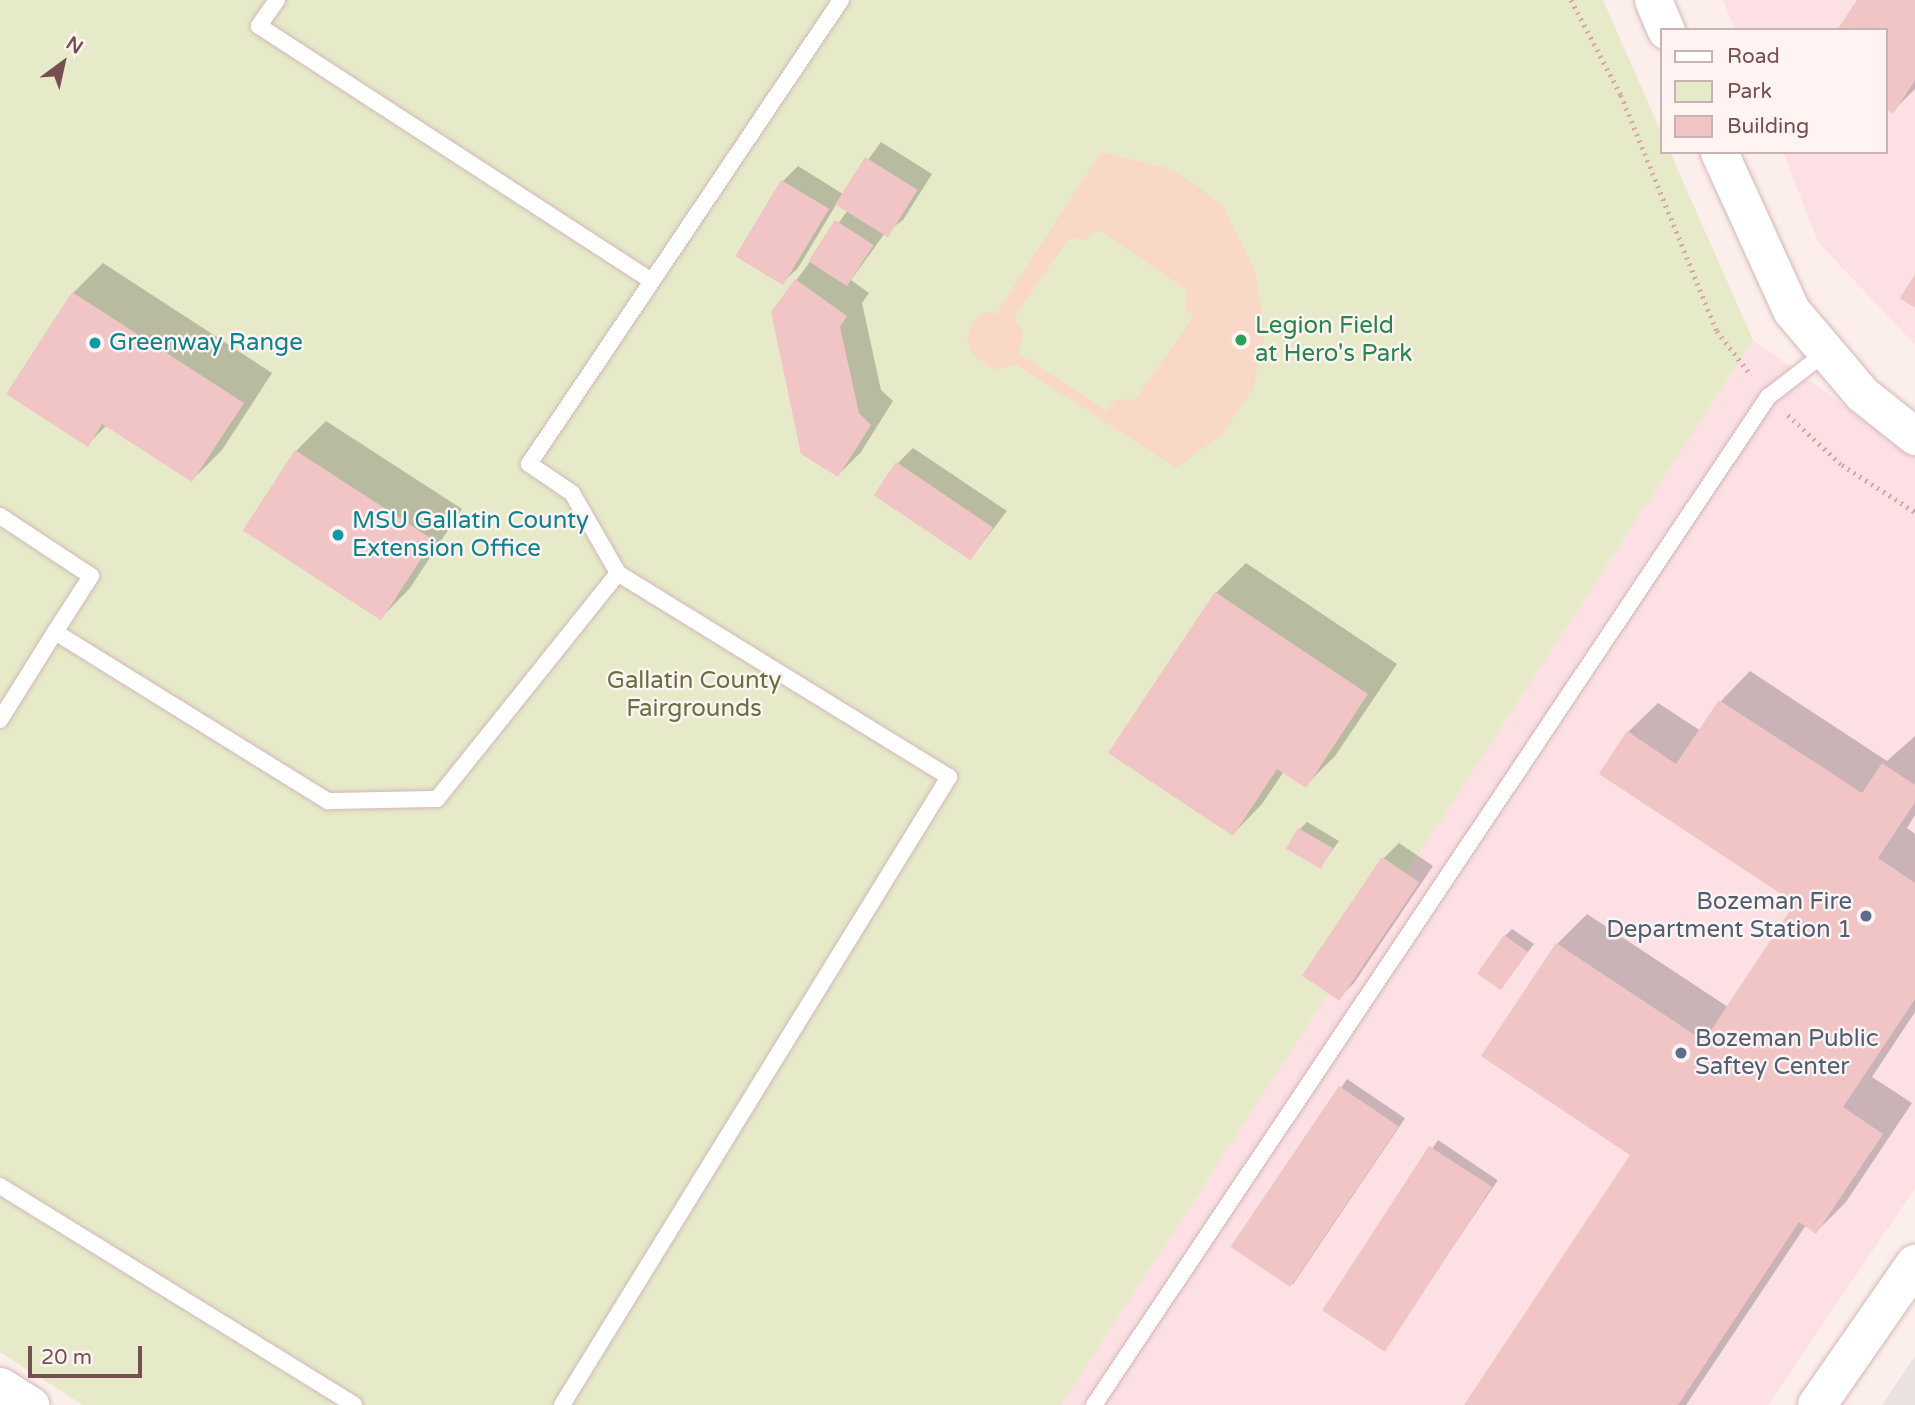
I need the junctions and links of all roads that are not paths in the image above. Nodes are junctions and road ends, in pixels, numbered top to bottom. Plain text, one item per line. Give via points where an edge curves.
1 (277, 0) edge
2 (841, 0) edge
3 (1653, 0) edge
4 (1665, 28) edge
5 (1720, 154) edge
6 (652, 281) junction
7 (1825, 353) junction
8 (1915, 436) edge
9 (0, 516) edge
10 (618, 573) junction
11 (55, 632) junction
12 (0, 720) edge
13 (0, 1186) edge
14 (1915, 1264) edge
15 (0, 1386) edge
16 (30, 1405) edge
17 (354, 1405) edge
18 (562, 1405) edge
19 (1094, 1405) edge
20 (1817, 1405) edge

1 - 6 lane via 259,26
2 - 6 lane
3 - 4 street
5 - 7 street via 1791,310
6 - 10 lane via 529,464 572,493
7 - 8 street via 1862,394
7 - 19 lane via 1768,397
9 - 11 lane via 91,576
10 - 11 lane via 437,799 328,801
10 - 18 lane via 949,777
11 - 12 lane
13 - 17 lane
14 - 20 main road
15 - 16 street

